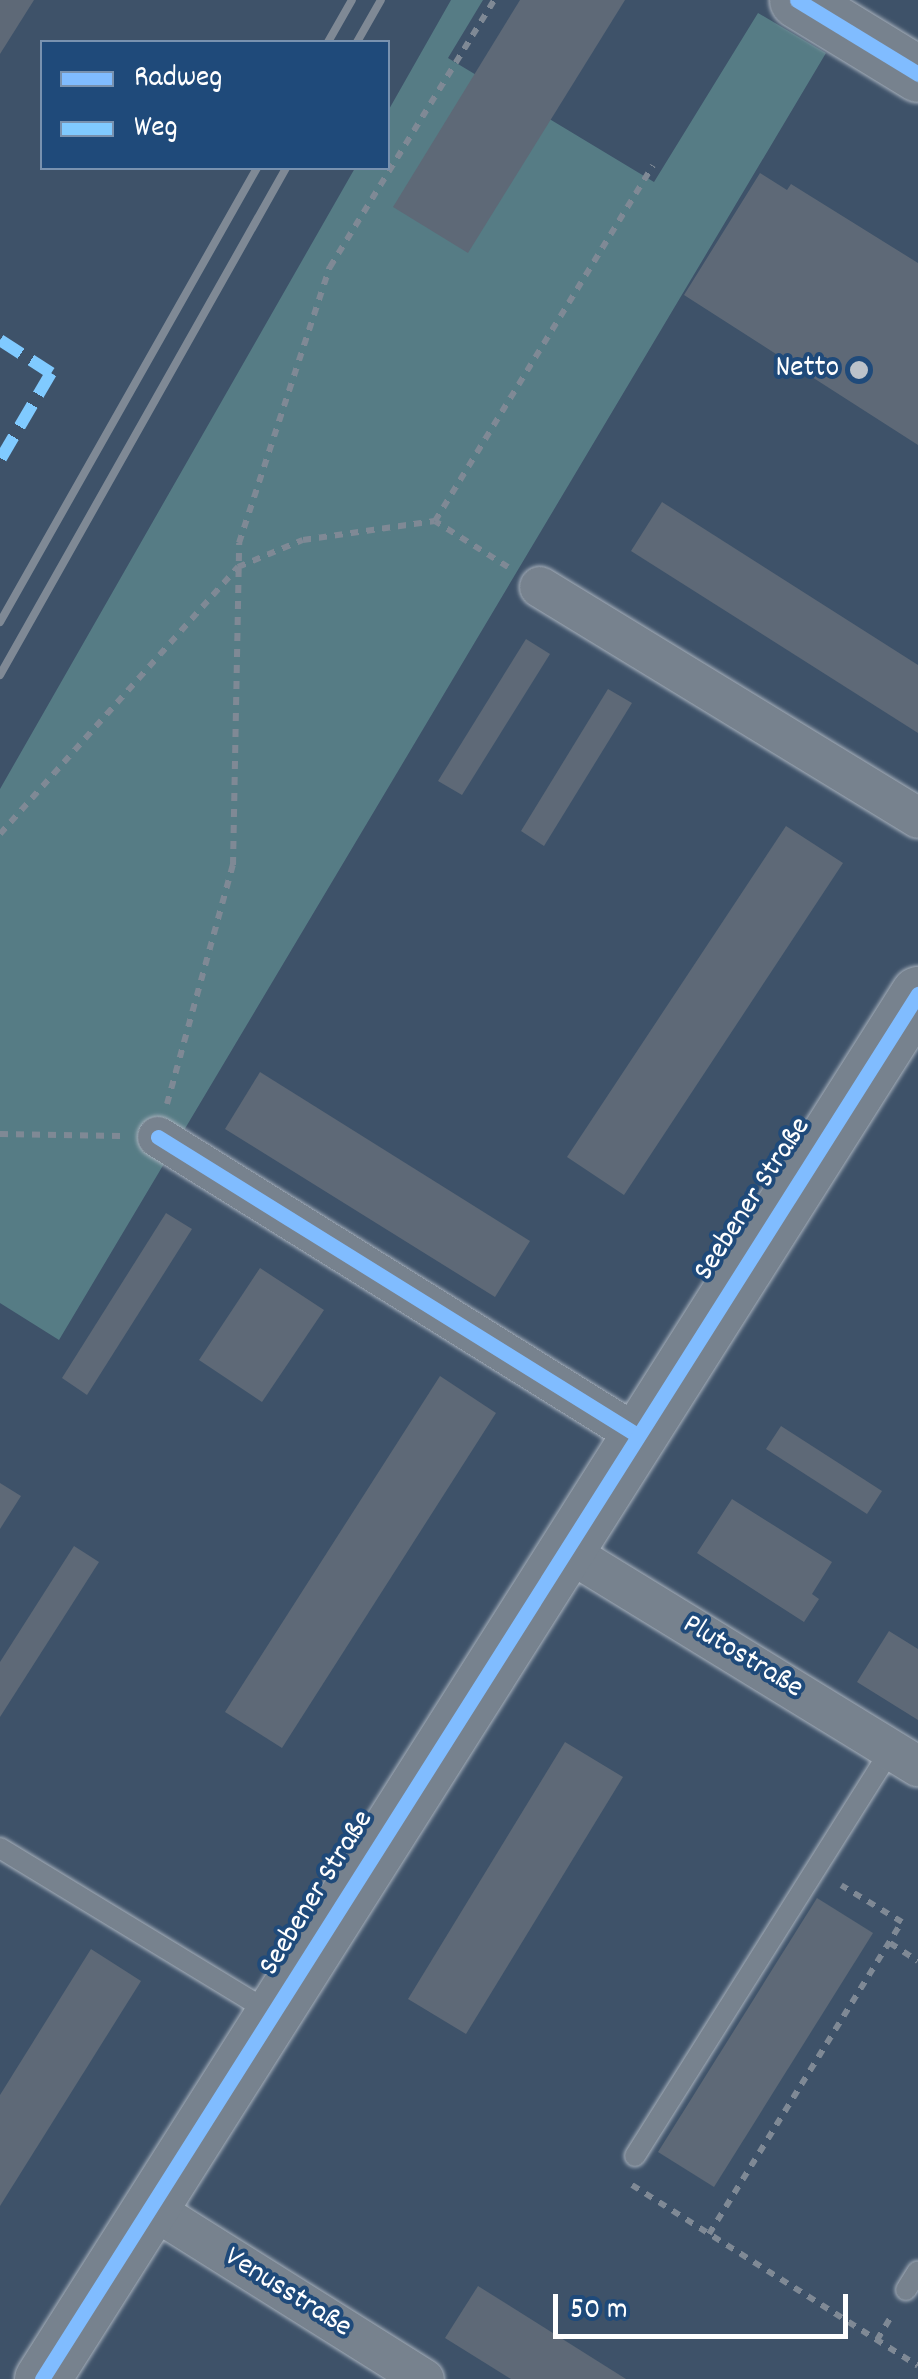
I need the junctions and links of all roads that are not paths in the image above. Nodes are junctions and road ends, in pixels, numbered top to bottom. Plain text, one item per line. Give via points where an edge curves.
1 (797, 0) edge
2 (918, 74) edge
3 (540, 588) road end
4 (918, 818) edge
5 (918, 994) edge
6 (158, 1137) road end
7 (638, 1435) junction
8 (566, 1550) junction
9 (904, 1758) edge
10 (0, 1848) edge
11 (275, 2016) junction
12 (635, 2156) road end
13 (151, 2208) junction
14 (918, 2271) edge
15 (906, 2290) dead end
16 (42, 2379) edge
17 (424, 2379) edge

1 - 2 street
3 - 4 street
5 - 7 street, Seebener Straße
6 - 7 street
7 - 8 street, Seebener Straße
8 - 9 street, Plutostraße
8 - 11 street, Seebener Straße
9 - 12 lane via 815,1869
10 - 11 lane
11 - 13 street, Seebener Straße
13 - 16 street, Seebener Straße
13 - 17 street, Venusstraße
14 - 15 lane

